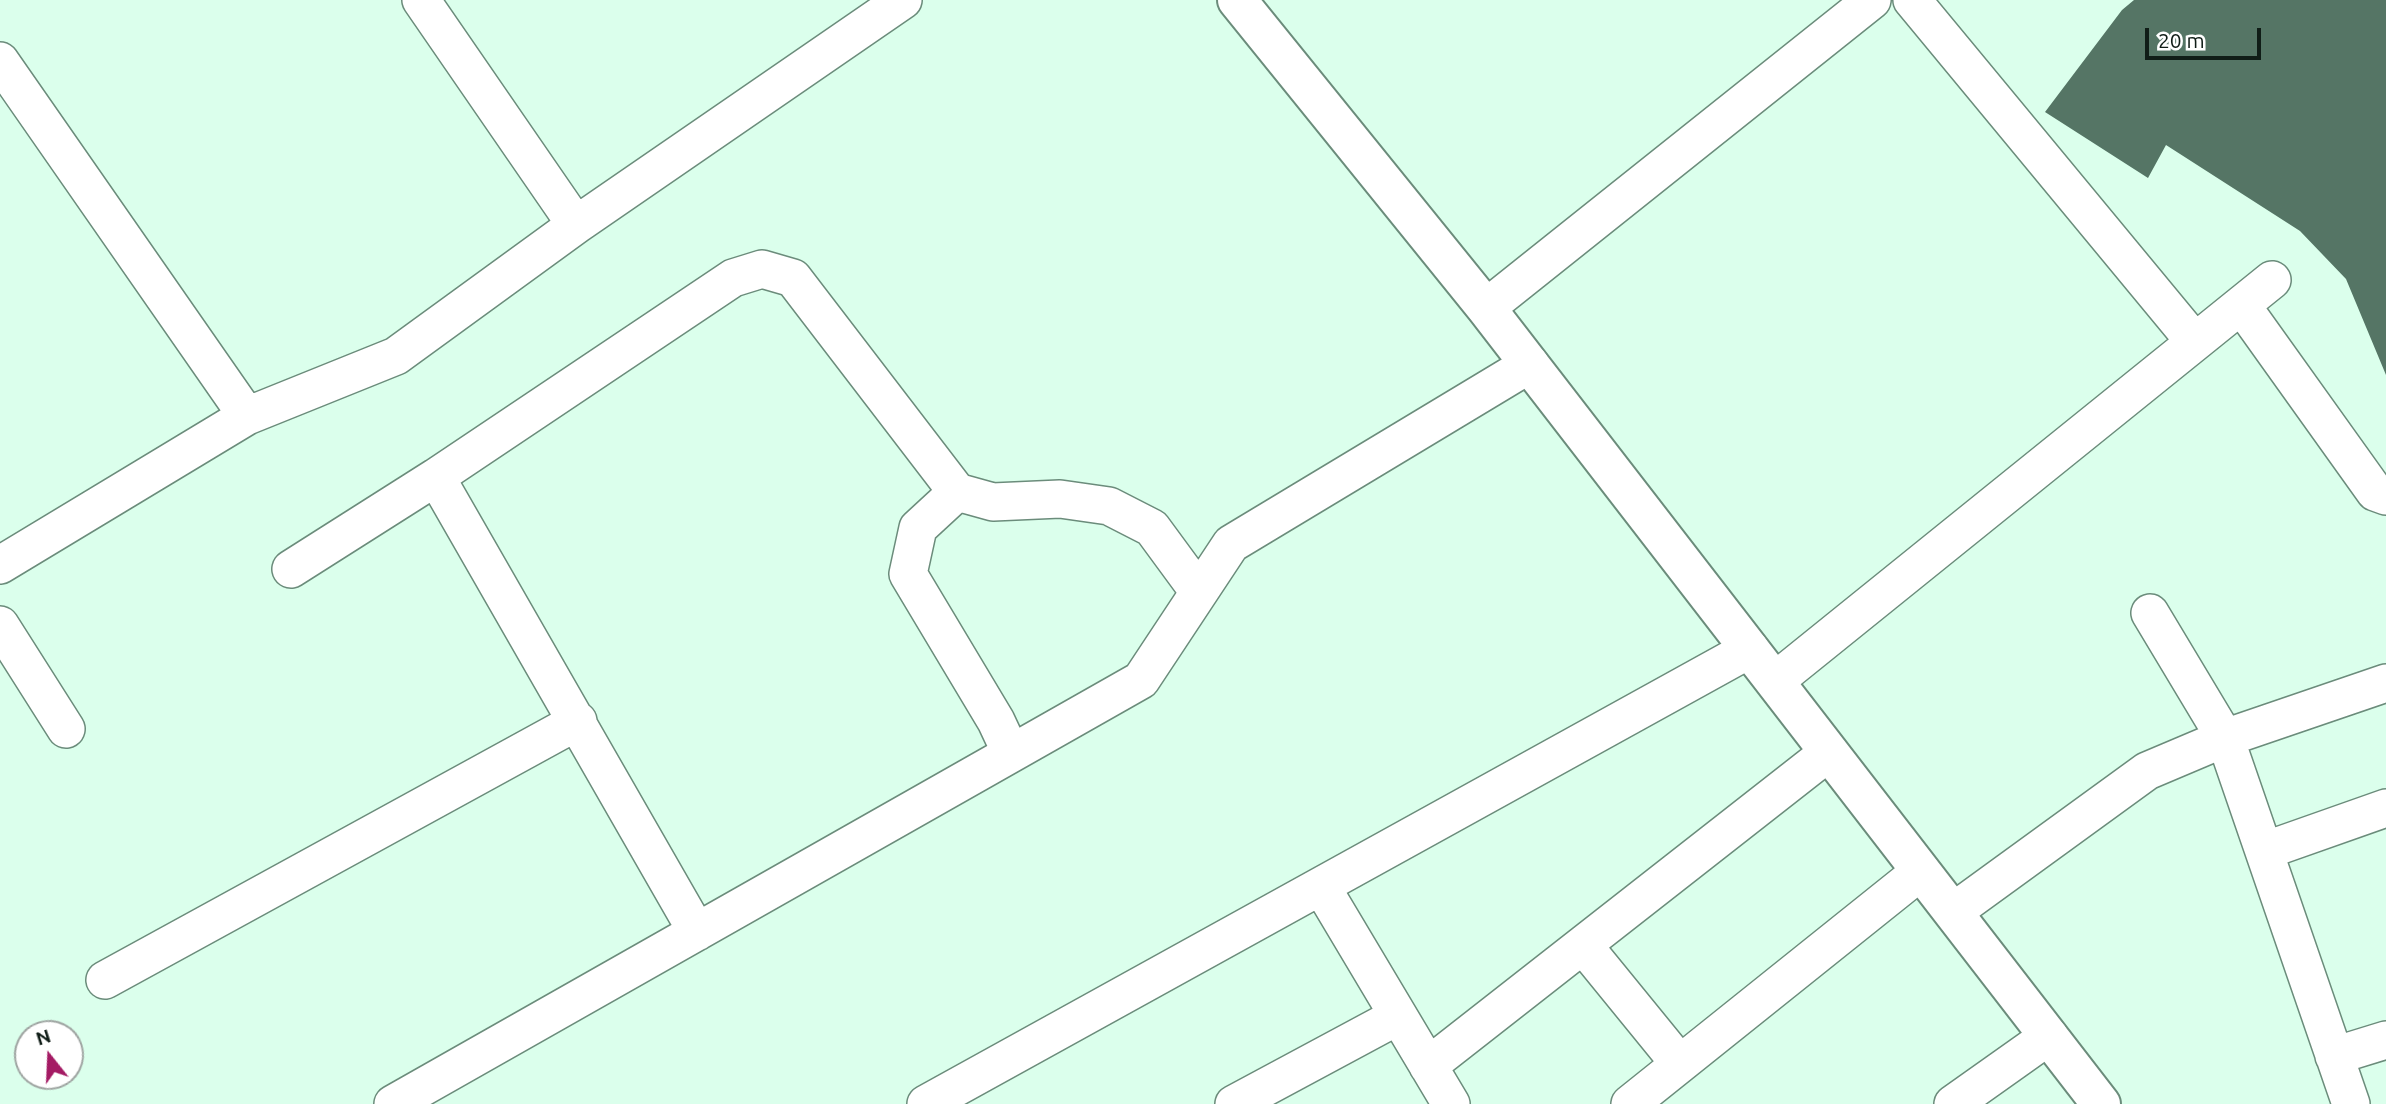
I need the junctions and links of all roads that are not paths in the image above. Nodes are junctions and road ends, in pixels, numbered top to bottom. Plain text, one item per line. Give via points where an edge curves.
1 (421, 0) edge
2 (903, 0) edge
3 (1237, 0) edge
4 (1872, 0) edge
5 (1912, 0) edge
6 (0, 61) edge
7 (576, 225) junction
8 (2272, 280) dead end
9 (2242, 306) junction
10 (1486, 308) junction
11 (2195, 342) junction
12 (1530, 364) junction
13 (247, 416) junction
14 (436, 477) junction
15 (957, 492) junction
16 (2386, 496) edge
17 (0, 565) edge
18 (291, 569) dead end
19 (1199, 592) junction
20 (2150, 613) dead end
21 (0, 625) edge
22 (1750, 649) junction
23 (1775, 681) junction
24 (2386, 683) edge
25 (578, 721) junction
26 (66, 729) dead end
27 (2225, 738) junction
28 (1829, 752) junction
29 (1011, 753) junction
30 (2386, 808) edge
31 (2264, 851) junction
32 (1921, 871) junction
33 (1321, 886) junction
34 (1953, 912) junction
35 (697, 932) junction
36 (1583, 945) junction
37 (105, 980) dead end
38 (1398, 1016) junction
39 (2049, 1036) junction
40 (2386, 1040) edge
41 (2334, 1056) junction
42 (1680, 1064) junction
43 (1428, 1066) junction
44 (393, 1104) edge
45 (926, 1104) edge
46 (1234, 1104) edge
47 (1451, 1104) edge
48 (1630, 1104) edge
49 (1953, 1104) edge
50 (2101, 1104) edge
51 (2351, 1104) edge

1 - 7 street
2 - 7 street
3 - 10 street
4 - 10 street
5 - 11 street
6 - 13 street
7 - 13 street via 396,356
8 - 9 street
9 - 11 street
9 - 16 street via 2375,492
10 - 12 street
11 - 23 street
12 - 19 street via 1231,544
12 - 22 street
13 - 17 street
14 - 15 street via 733,278 762,270 793,278
14 - 18 street
14 - 25 street
15 - 19 street via 993,502 1060,499 1109,506 1152,528
15 - 29 street via 918,528 908,574
19 - 29 street via 1140,680
20 - 27 street
21 - 26 street
22 - 23 street
22 - 33 street
23 - 28 street
24 - 27 street
25 - 35 street
25 - 37 street
27 - 31 street
27 - 34 street via 2147,771
28 - 32 street
28 - 36 street
29 - 35 street
30 - 31 street
31 - 41 street
32 - 34 street
32 - 42 street
33 - 38 street
33 - 45 street
34 - 39 street
35 - 44 street
36 - 42 street
36 - 43 street
38 - 43 street
38 - 46 street
39 - 49 street
39 - 50 street
40 - 41 street
41 - 51 street
42 - 48 street
43 - 47 street

